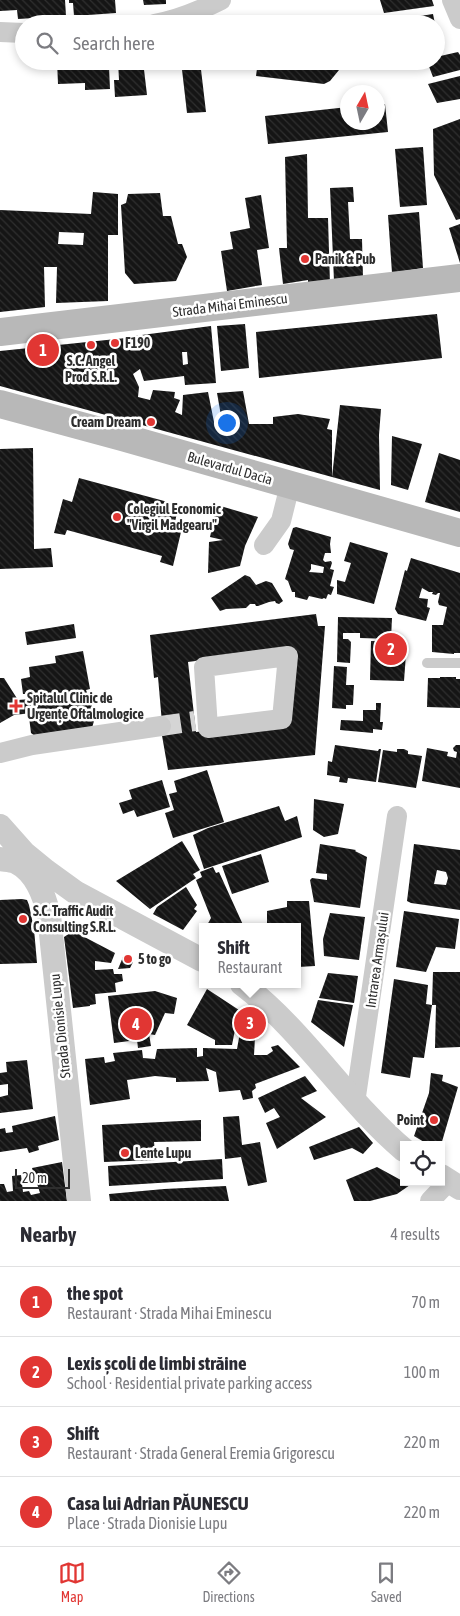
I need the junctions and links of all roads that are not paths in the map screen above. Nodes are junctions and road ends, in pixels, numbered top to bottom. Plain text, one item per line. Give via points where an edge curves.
1 (221, 0) edge
2 (452, 0) edge
3 (189, 15) edge
4 (460, 19) edge
5 (0, 32) edge
6 (15, 33) edge
7 (460, 278) edge
8 (0, 332) edge
9 (0, 404) edge
10 (290, 485) junction
11 (460, 534) edge
12 (264, 545) dead end
13 (427, 663) dead end
14 (460, 663) edge
15 (201, 721) joint
16 (161, 726) tunnel mouth
17 (0, 753) edge
18 (397, 816) dead end
19 (0, 826) edge
20 (10, 859) edge
21 (75, 892) junction
22 (49, 915) junction
23 (199, 958) edge
24 (247, 988) edge
25 (355, 1103) junction
26 (400, 1147) edge
27 (450, 1182) edge
28 (79, 1201) edge
29 (430, 1201) edge

1 - 3 street
2 - 4 street
5 - 6 street
7 - 8 main road, Strada Mihai Eminescu
9 - 10 main road, Bulevardul Dacia
10 - 11 main road, Bulevardul Dacia
10 - 12 street via 281,521
13 - 14 lane
15 - 15 street via 208,728 282,718 288,656 204,666
16 - 17 street via 32,745
18 - 25 street, Intrarea Armașului
19 - 20 street
20 - 21 street via 46,871
20 - 22 street, Strada Dionisie Lupu via 28,871 39,886
21 - 22 street
21 - 23 street
22 - 28 street, Strada Dionisie Lupu
24 - 25 street via 272,1008
25 - 26 street
27 - 29 street

